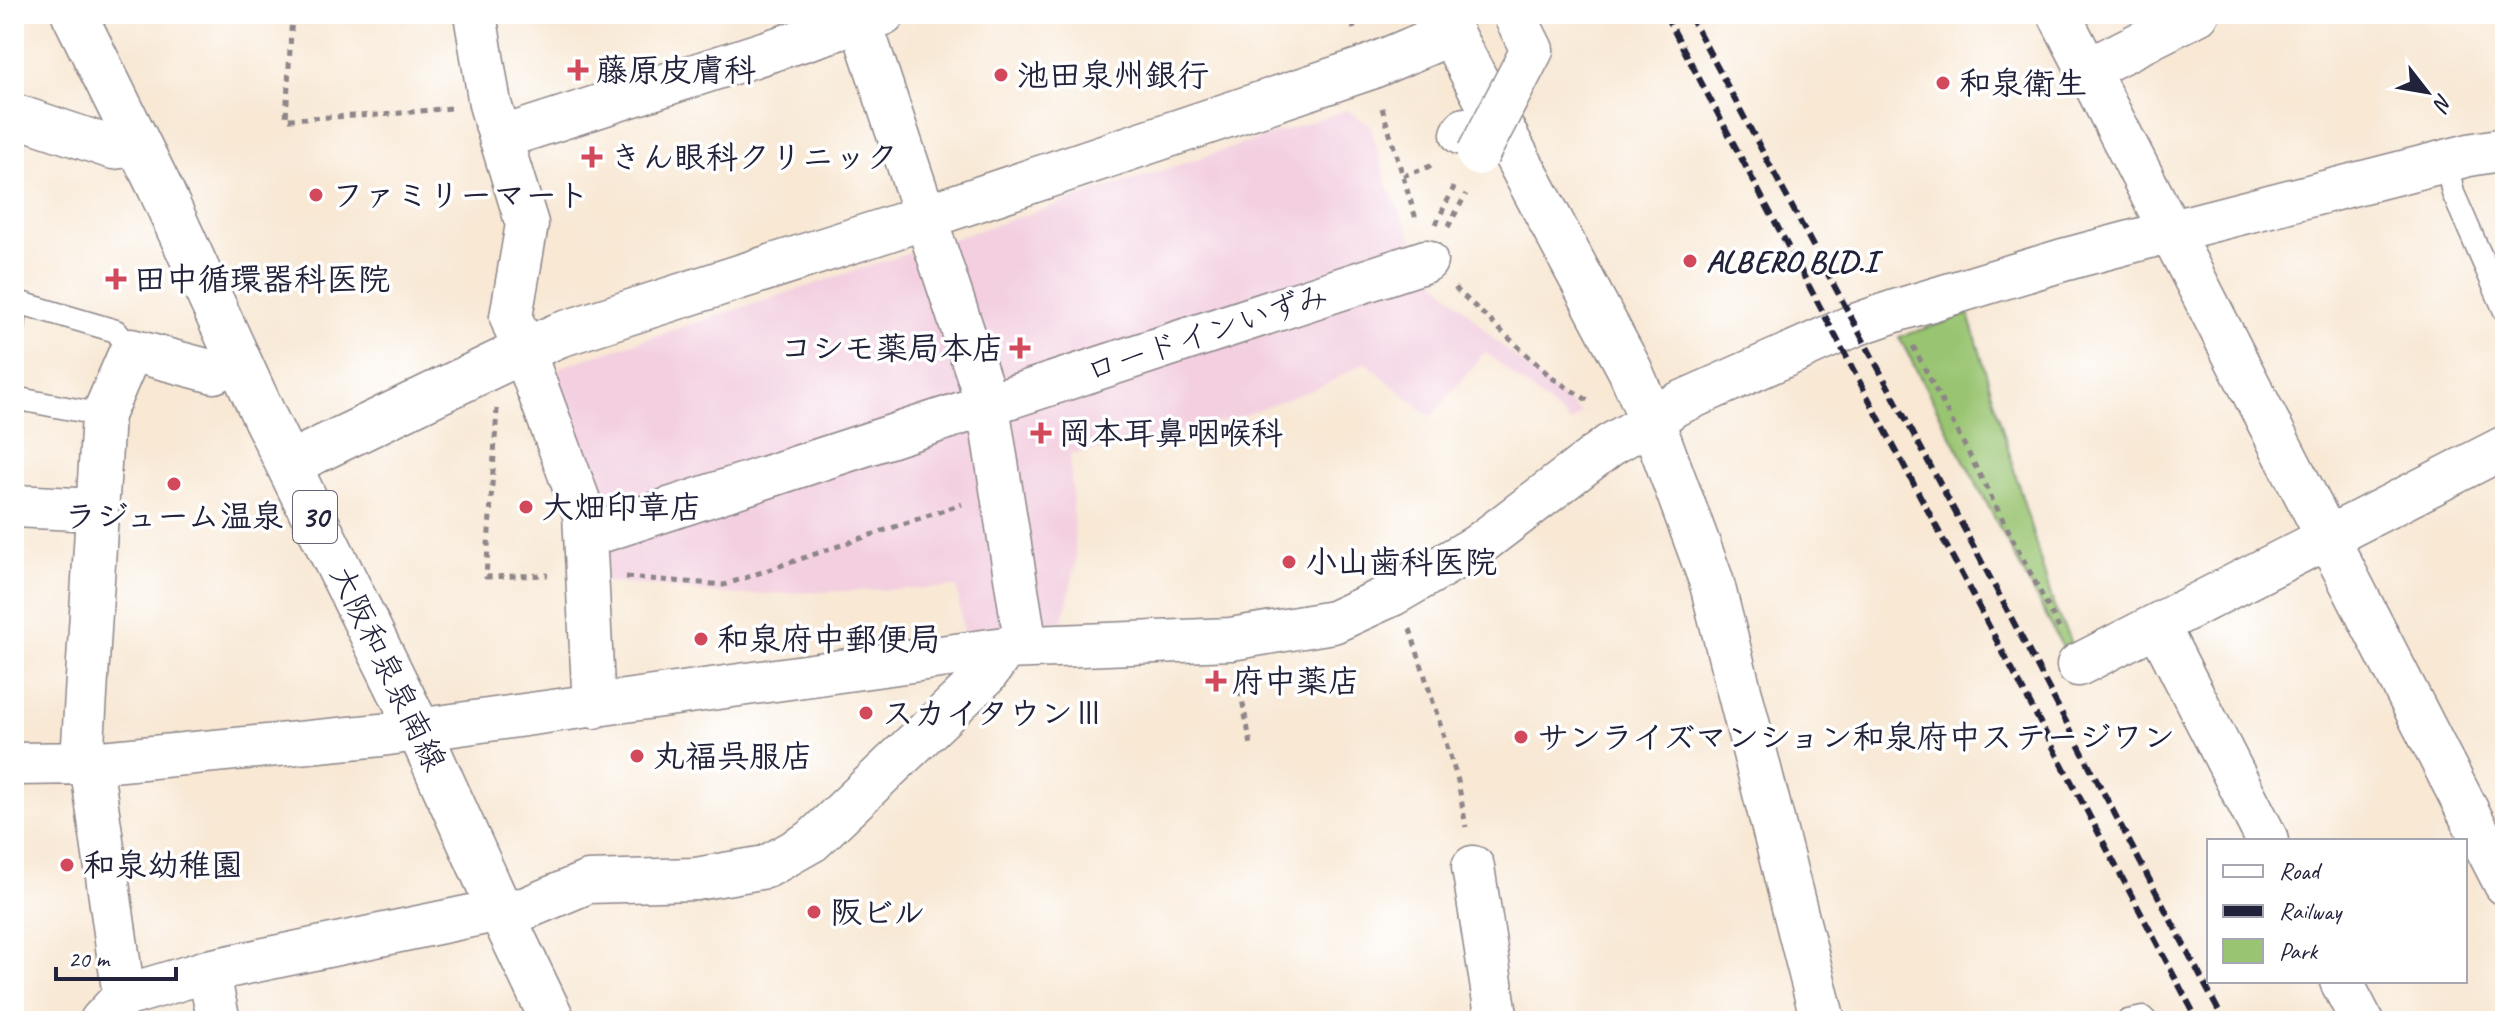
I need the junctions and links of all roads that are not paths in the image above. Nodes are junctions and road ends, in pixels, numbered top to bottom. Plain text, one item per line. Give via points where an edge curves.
1 (74, 14) edge
2 (475, 14) edge
3 (1514, 14) edge
4 (2059, 14) edge
5 (2198, 14) edge
6 (868, 16) edge
7 (1444, 20) edge
8 (2087, 70) junction
9 (14, 115) edge
10 (495, 121) junction
11 (139, 145) junction
12 (2505, 149) edge
13 (1470, 150) road end
14 (2446, 161) junction
15 (924, 217) junction
16 (2172, 231) junction
17 (1435, 241) road end
18 (2505, 311) edge
19 (14, 315) edge
20 (131, 350) junction
21 (523, 351) junction
22 (237, 360) junction
23 (14, 398) edge
24 (988, 406) junction
25 (103, 415) junction
26 (1652, 421) junction
27 (2505, 447) edge
28 (289, 464) junction
29 (14, 506) edge
30 (97, 510) junction
31 (585, 531) junction
32 (2326, 538) junction
33 (2158, 626) junction
34 (1016, 647) junction
35 (2078, 665) road end
36 (594, 707) junction
37 (419, 730) junction
38 (91, 763) junction
39 (14, 764) edge
40 (2267, 839) edge
41 (2485, 847) edge
42 (1473, 867) road end
43 (2505, 884) edge
44 (500, 910) junction
45 (208, 971) junction
46 (2342, 983) edge
47 (112, 1008) edge
48 (219, 1021) edge
49 (553, 1021) edge
50 (1497, 1021) edge
51 (1823, 1021) edge
52 (2128, 1021) edge
53 (2146, 1021) edge
54 (2362, 1021) edge

1 - 11 street, 大阪和泉泉南線 / 30
2 - 10 street
3 - 13 street, bridge via 1532,50
4 - 8 street
5 - 8 street
6 - 10 street
6 - 15 street
7 - 15 street via 1368,68
7 - 26 street
8 - 16 street
9 - 11 street via 113,148
10 - 21 street via 527,224 511,317
11 - 22 street, 大阪和泉泉南線 / 30
12 - 14 street
14 - 16 street
14 - 18 lane via 2453,193
15 - 21 street
15 - 24 street
16 - 26 street via 1855,325 1686,400
16 - 32 street
17 - 24 street, ロードインいずみ
19 - 20 lane via 116,331
20 - 22 street via 214,372
20 - 25 street
21 - 28 street
21 - 31 street via 584,514
22 - 28 street, 大阪和泉泉南線 / 30
23 - 25 lane
24 - 31 street, ロードインいずみ via 602,531
24 - 34 street
25 - 30 street
26 - 34 street via 1610,445 1477,546 1333,622 1231,639
26 - 51 street via 1711,580
27 - 32 street
28 - 37 street, 大阪和泉泉南線 / 30
29 - 30 street
30 - 38 street via 83,744
31 - 36 street
32 - 33 street
32 - 41 street
33 - 35 street
33 - 40 street
34 - 36 street
34 - 44 street via 812,841 766,867 696,879 588,882 524,909
36 - 37 street
37 - 38 street
37 - 44 street, 大阪和泉泉南線 / 30
38 - 39 street
38 - 47 street
41 - 43 street
42 - 50 street
44 - 45 street
44 - 49 street, 大阪和泉泉南線 / 30
45 - 47 street
45 - 48 street
46 - 54 street
52 - 53 lane

